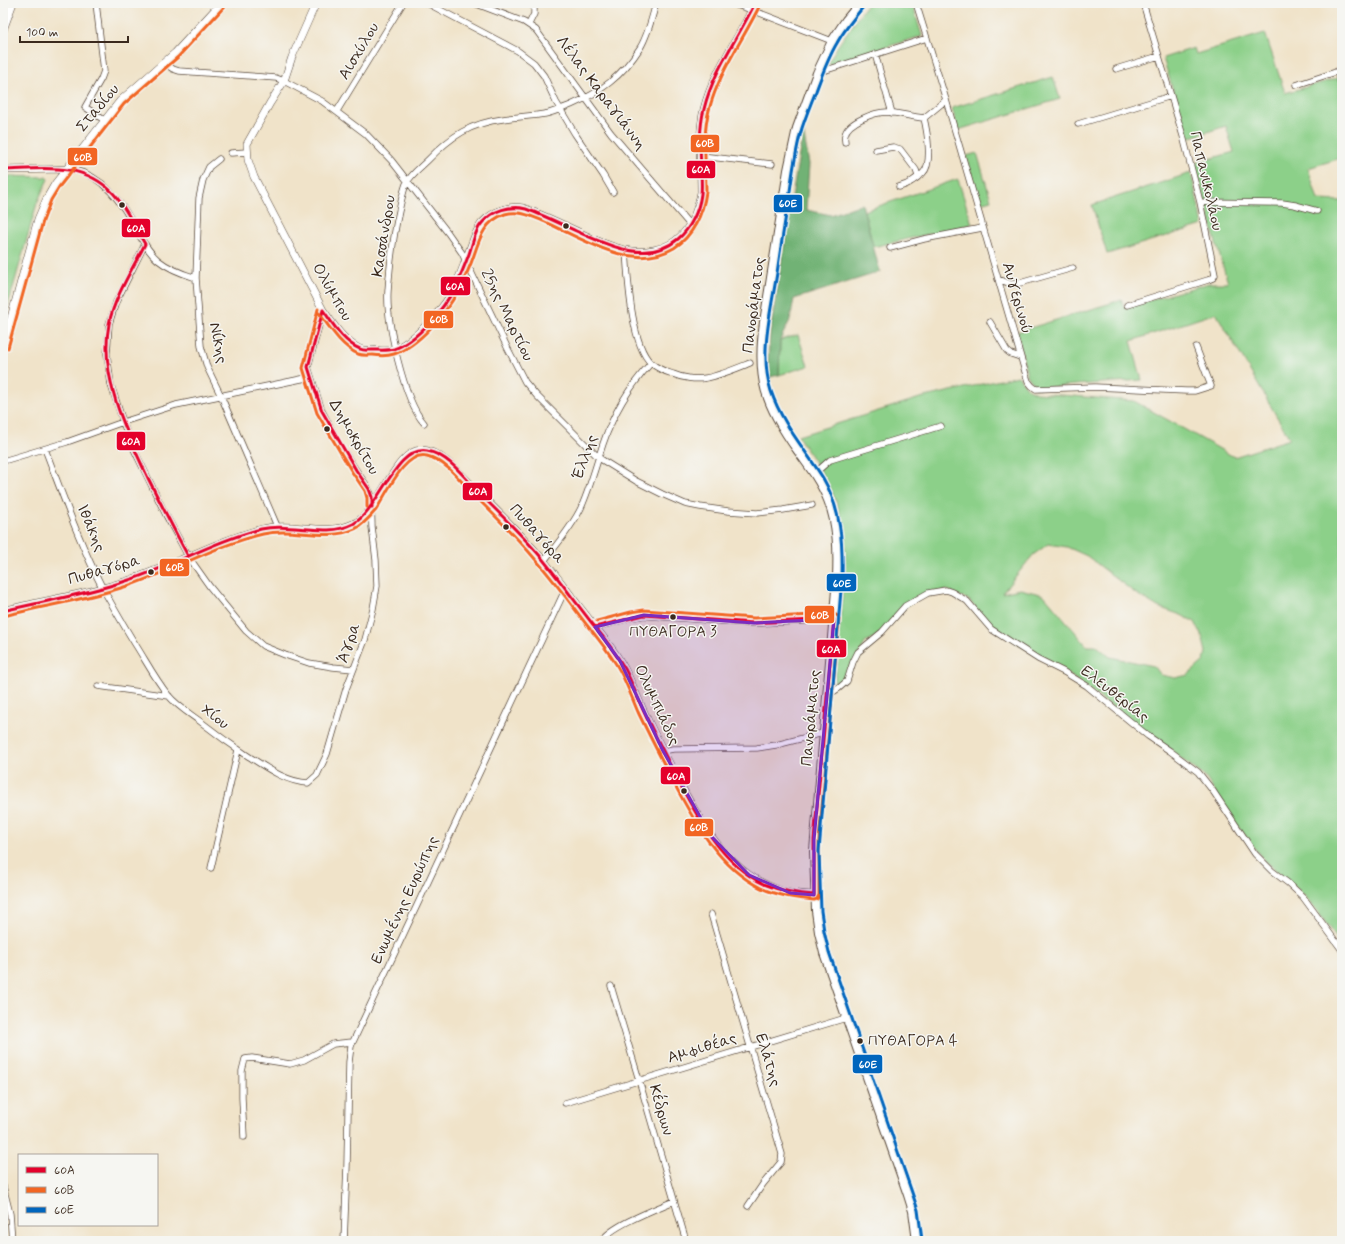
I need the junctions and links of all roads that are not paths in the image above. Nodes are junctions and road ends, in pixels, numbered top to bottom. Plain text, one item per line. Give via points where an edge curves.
1 (13, 3) edge
2 (96, 3) edge
3 (221, 3) edge
4 (316, 3) edge
5 (403, 3) edge
6 (427, 3) edge
7 (474, 3) edge
8 (534, 3) edge
9 (656, 3) edge
10 (730, 3) edge
11 (860, 3) edge
12 (916, 3) edge
13 (1143, 3) edge
14 (754, 6) edge
15 (529, 24) junction
16 (3, 30) edge
17 (927, 38) junction
18 (832, 41) junction
19 (875, 54) junction
20 (1159, 56) junction
21 (164, 63) junction
22 (1116, 69) dead end
23 (1340, 71) edge
24 (817, 74) junction
25 (284, 81) junction
26 (1296, 85) dead end
27 (1342, 88) edge
28 (1171, 96) junction
29 (586, 99) junction
30 (946, 100) junction
31 (560, 110) junction
32 (337, 111) junction
33 (892, 113) junction
34 (924, 118) junction
35 (104, 120) junction
36 (1078, 124) dead end
37 (845, 142) dead end
38 (876, 150) dead end
39 (247, 152) junction
40 (231, 153) dead end
41 (701, 156) junction
42 (219, 159) dead end
43 (772, 164) dead end
44 (66, 169) junction
45 (3, 170) edge
46 (918, 176) junction
47 (408, 181) junction
48 (899, 186) dead end
49 (613, 192) dead end
50 (1200, 202) junction
51 (1317, 211) dead end
52 (690, 225) junction
53 (982, 228) junction
54 (145, 244) junction
55 (890, 248) dead end
56 (626, 251) junction
57 (466, 261) junction
58 (1073, 268) dead end
59 (196, 278) junction
60 (998, 279) junction
61 (1127, 305) dead end
62 (323, 310) junction
63 (990, 322) dead end
64 (3, 346) edge
65 (1196, 347) dead end
66 (396, 348) junction
67 (1020, 356) junction
68 (651, 363) junction
69 (750, 363) dead end
70 (310, 377) junction
71 (221, 396) junction
72 (123, 422) junction
73 (424, 423) dead end
74 (941, 426) dead end
75 (45, 449) junction
76 (599, 458) junction
77 (3, 461) edge
78 (814, 474) junction
79 (812, 504) dead end
80 (372, 507) junction
81 (277, 526) junction
82 (188, 556) junction
83 (544, 561) junction
84 (103, 588) junction
85 (566, 588) junction
86 (3, 611) edge
87 (834, 619) junction
88 (595, 627) junction
89 (353, 669) junction
90 (98, 686) dead end
91 (169, 696) junction
92 (827, 696) junction
93 (823, 733) junction
94 (238, 750) junction
95 (663, 751) junction
96 (312, 780) joint
97 (211, 868) dead end
98 (814, 895) junction
99 (711, 914) dead end
100 (1342, 950) edge
101 (611, 986) dead end
102 (846, 1018) junction
103 (352, 1042) junction
104 (750, 1047) junction
105 (639, 1080) junction
106 (565, 1103) dead end
107 (244, 1137) dead end
108 (3, 1186) edge
109 (674, 1201) junction
110 (748, 1206) dead end
111 (12, 1241) edge
112 (344, 1241) edge
113 (602, 1241) edge
114 (686, 1241) edge
115 (917, 1241) edge

1 - 16 street
2 - 35 street via 104,71 85,107
3 - 21 street, Σταδίου
4 - 25 street
5 - 32 street, Αισχύλου
6 - 31 street via 528,58 544,76
7 - 15 street, Λέλας Καραγιάννη
8 - 15 street via 534,14
9 - 29 street, Κασσάνδρου via 650,26 640,48 607,86
10 - 14 street
11 - 18 main road, Πανοράματος
12 - 17 street, Αυγερινού
13 - 20 street, Παπανικολάου
14 - 18 street
14 - 41 street, Ολύμπου via 715,79 706,102
15 - 29 street, Λέλας Καραγιάννη via 542,37
17 - 19 street
17 - 30 street, Αυγερινού
18 - 24 main road, Πανοράματος
19 - 24 street
19 - 33 street
20 - 22 street
20 - 28 street, Παπανικολάου
21 - 25 street, 25ης Μαρτίου via 179,71 276,78
21 - 35 street, Σταδίου via 125,95
23 - 26 street
23 - 27 street
24 - 78 main road, Πανοράματος via 797,128 788,170 764,322 761,357 765,387 773,412
25 - 32 street, 25ης Μαρτίου
25 - 39 street, Ολύμπου via 246,144
28 - 36 street
28 - 50 street, Παπανικολάου
29 - 31 street, Κασσάνδρου
29 - 52 street, Λέλας Καραγιάννη via 611,133
30 - 34 street
30 - 53 street, Αυγερινού
31 - 47 street, Κασσάνδρου via 490,121 466,129 434,153
31 - 49 street
32 - 47 street, 25ης Μαρτίου via 370,138
33 - 34 street
33 - 37 street via 877,113 854,123 848,128
34 - 46 street via 928,135 928,163 923,174
35 - 44 street, Σταδίου
38 - 46 street via 893,147 900,149
39 - 40 street
39 - 62 street, Ολύμπου via 254,177
41 - 43 street
41 - 52 street, Ολύμπου via 700,199
42 - 59 street, Νίκης via 209,167 199,198
44 - 45 street
44 - 54 street via 83,173 109,189 123,206
44 - 64 street, Σταδίου via 50,192 38,218
46 - 48 street via 909,184
47 - 57 street, 25ης Μαρτίου via 454,240
47 - 66 street, Κασσάνδρου via 394,234 388,297
50 - 51 street via 1282,203
50 - 61 street, Παπανικολάου via 1215,275 1213,278
52 - 56 street, Ολύμπου via 680,237 666,246 646,251
53 - 55 street
53 - 60 street, Αυγερινού
54 - 59 street via 162,263
54 - 72 street via 116,302 109,324 107,354 111,385
56 - 57 street, Ολύμπου via 530,210 514,207 496,213 483,222
56 - 68 street via 636,329 644,353
57 - 66 street, Ολύμπου via 454,289 440,309 420,332
57 - 76 street, 25ης Μαρτίου via 525,382
58 - 60 street via 1020,283 1011,284
59 - 71 street, Νίκης via 201,346 207,367
60 - 67 street, Αυγερινού
62 - 66 street, Ολύμπου via 348,342 362,350
62 - 70 street, Δημοκρίτου via 308,367
63 - 67 street via 1007,351
65 - 67 street, Αυγερινού via 1211,386 1195,391 1095,386 1036,389 1028,381
66 - 73 street, Κασσάνδρου via 406,389 419,418
68 - 69 street via 665,372 693,378 705,378
68 - 76 street, Έλλης via 638,377 618,409
70 - 71 street
70 - 80 street, Δημοκρίτου via 322,411 369,489
71 - 72 street via 176,405
71 - 81 street, Νίκης
72 - 75 street
72 - 82 street
74 - 78 street via 830,460
75 - 77 street
75 - 84 street, Ιθάκης
76 - 79 street, 25ης Μαρτίου via 655,491 700,508 758,513
76 - 83 street, Έλλης via 581,508
78 - 87 main road, Πανοράματος via 829,501 836,530
80 - 81 street, Πυθαγόρα via 360,521 342,528
80 - 83 street, Πυθαγόρα via 407,455 415,451 428,451 451,465
80 - 89 street, Άγρα via 377,586 374,609
81 - 82 street, Πυθαγόρα via 240,536
82 - 84 street, Πυθαγόρα
82 - 89 street via 210,588 246,631 263,646 309,662 333,668
83 - 85 street, Πυθαγόρα
84 - 86 street, Πυθαγόρα
84 - 91 street, Ιθάκης
85 - 88 street, Πυθαγόρα
85 - 103 street, Ενωμένης Ευρώπης
87 - 88 street via 754,623 644,615
87 - 92 main road, Πανοράματος
88 - 95 street, Ολυμπιάδος via 620,661
89 - 96 street, Άγρα via 327,754
90 - 91 street
91 - 94 street, Χίου
92 - 93 main road, Πανοράματος
92 - 100 street, Ελευθερίας via 847,681 858,652 882,632 905,606 928,593 946,590 952,592 967,601 992,630 1088,686 1148,736 1198,772 1255,854 1303,897
93 - 95 street via 757,748
93 - 98 main road, Πανοράματος via 814,840
94 - 96 street, Χίου via 285,778 299,783 308,783
94 - 97 street
95 - 98 street, Ολυμπιάδος via 706,830 734,863 771,887 790,893
98 - 102 main road, Πανοράματος via 822,947
99 - 104 street, Ελάτης
101 - 105 street, Κέδρων
102 - 104 street, Αμφιθέας
102 - 115 main road, Πανοράματος via 908,1195
103 - 107 street via 333,1044 304,1060 290,1064 245,1059 242,1071
103 - 112 street, Ενωμένης Ευρώπης via 349,1062
104 - 105 street, Αμφιθέας
104 - 110 street, Ελάτης via 783,1157
105 - 106 street, Αμφιθέας
105 - 109 street, Κέδρων
108 - 111 street via 10,1214
109 - 113 street via 626,1223
109 - 114 street, Κέδρων

